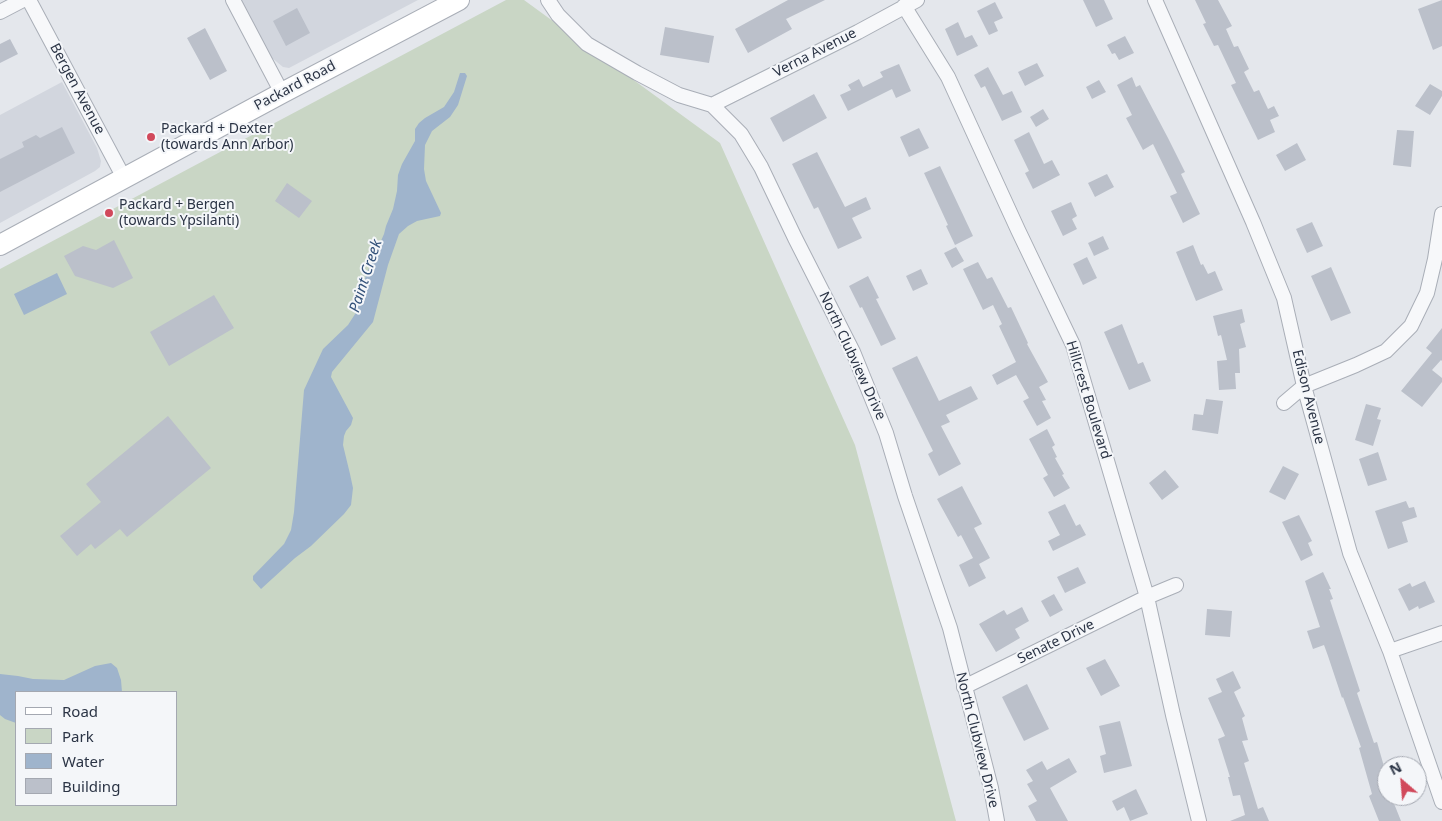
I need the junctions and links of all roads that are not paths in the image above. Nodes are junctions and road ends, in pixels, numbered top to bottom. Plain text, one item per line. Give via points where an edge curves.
1 (23, 0) edge
2 (29, 0) edge
3 (233, 0) edge
4 (459, 0) edge
5 (548, 0) edge
6 (917, 0) edge
7 (1155, 0) edge
8 (904, 6) junction
9 (0, 12) edge
10 (282, 93) junction
11 (712, 105) junction
12 (124, 178) junction
13 (1442, 214) edge
14 (0, 245) edge
15 (1304, 386) junction
16 (1284, 403) dead end
17 (1176, 585) dead end
18 (1147, 597) junction
19 (1442, 632) edge
20 (1390, 651) junction
21 (964, 687) junction
22 (1442, 802) edge
23 (997, 821) edge
24 (1199, 821) edge

1 - 9 street
2 - 12 street, Bergen Avenue
3 - 10 street
4 - 10 main road, Packard Road
5 - 11 street, North Clubview Drive via 558,16 588,44 679,95
6 - 8 street, Verna Avenue
7 - 15 street, Edison Avenue via 1284,298
8 - 11 street, Verna Avenue
8 - 18 street, Hillcrest Boulevard via 948,77 1073,345
10 - 12 main road, Packard Road
11 - 21 street, North Clubview Drive via 741,134 761,167 853,352 886,433 950,628
12 - 14 main road, Packard Road
13 - 15 street via 1427,292 1411,326 1386,351
15 - 16 street
15 - 20 street, Edison Avenue via 1350,554
17 - 18 street, Senate Drive
18 - 21 street, Senate Drive
18 - 24 street, Hillcrest Boulevard
19 - 20 street
20 - 22 street, Edison Avenue
21 - 23 street, North Clubview Drive

